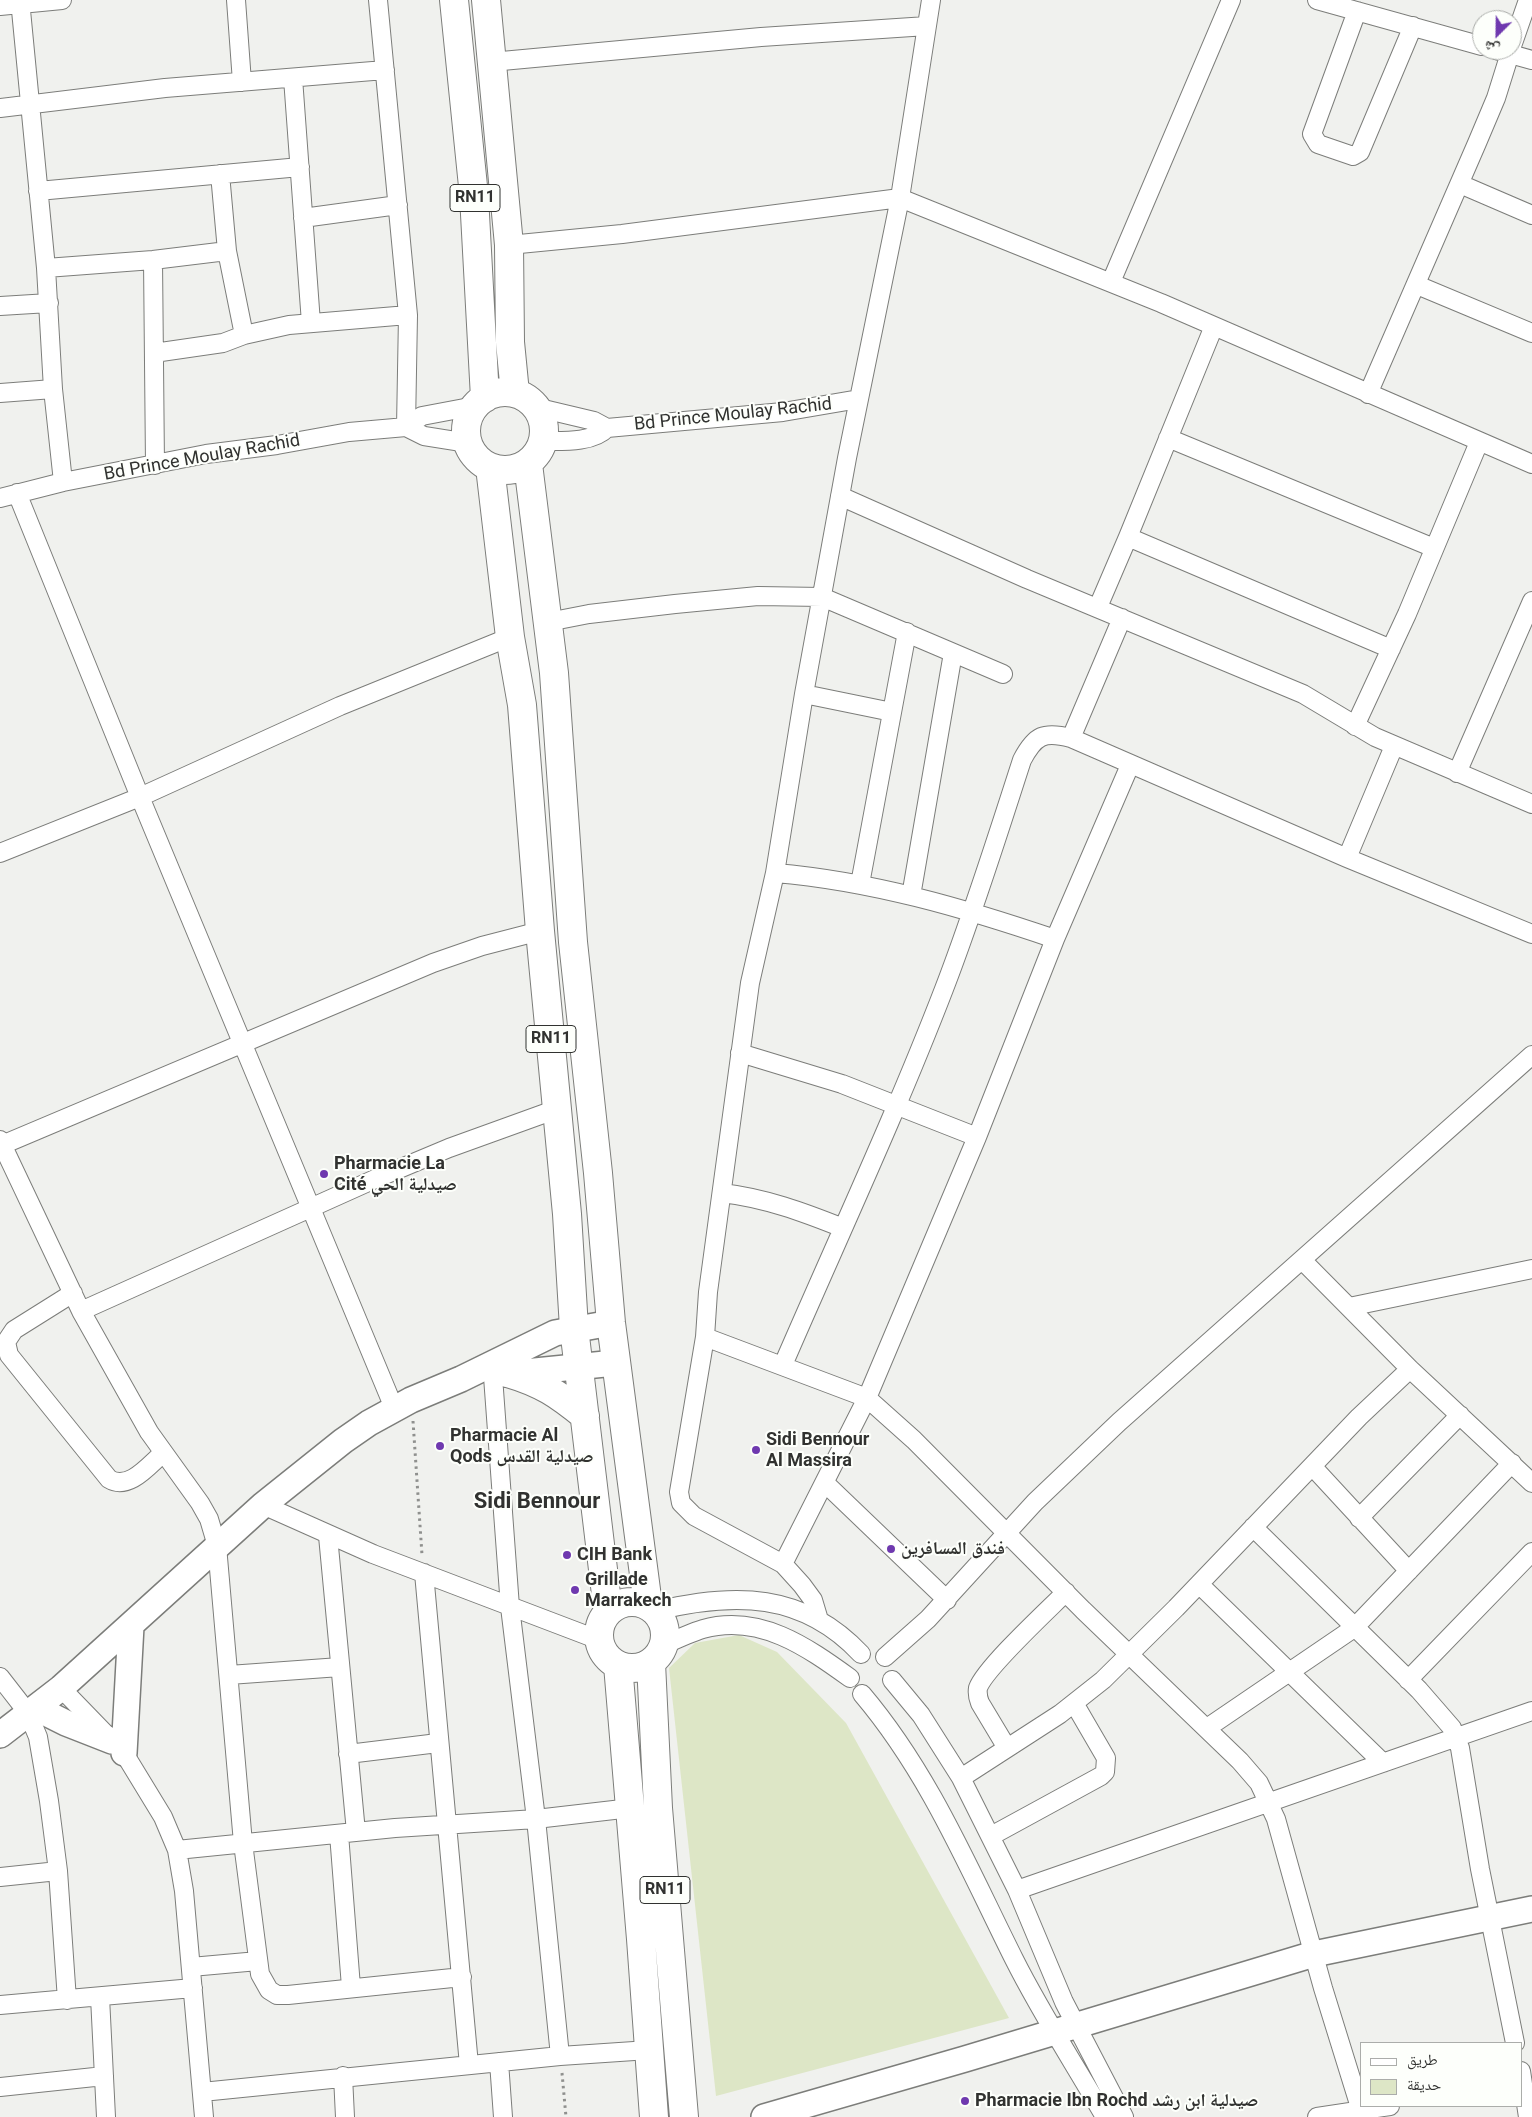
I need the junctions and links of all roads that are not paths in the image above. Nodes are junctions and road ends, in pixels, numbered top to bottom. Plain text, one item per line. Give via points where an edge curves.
1 (62, 0) edge
2 (236, 0) edge
3 (378, 0) edge
4 (454, 0) edge
5 (486, 0) edge
6 (931, 0) edge
7 (1231, 0) edge
8 (1317, 0) edge
9 (1528, 0) edge
10 (20, 2) edge
11 (0, 6) edge
12 (1358, 11) junction
13 (1522, 14) edge
14 (927, 26) junction
15 (1413, 26) junction
16 (1472, 43) edge
17 (1505, 60) edge
18 (491, 62) junction
19 (385, 70) junction
20 (293, 78) junction
21 (242, 82) junction
22 (30, 104) junction
23 (0, 108) edge
24 (300, 167) junction
25 (220, 174) junction
26 (1460, 184) junction
27 (38, 191) junction
28 (900, 198) junction
29 (398, 205) junction
30 (1532, 215) edge
31 (303, 218) junction
32 (509, 245) junction
33 (227, 251) junction
34 (153, 260) junction
35 (46, 268) junction
36 (1111, 282) junction
37 (1417, 284) junction
38 (49, 303) junction
39 (0, 306) edge
40 (408, 314) junction
41 (311, 323) junction
42 (1214, 326) junction
43 (1532, 333) edge
44 (244, 335) junction
45 (154, 353) junction
46 (53, 389) junction
47 (0, 393) edge
48 (1368, 394) junction
49 (525, 400) junction
50 (859, 400) junction
51 (480, 402) junction
52 (406, 427) junction
53 (607, 428) junction
54 (1168, 438) junction
55 (543, 440) junction
56 (1479, 442) junction
57 (468, 443) junction
58 (528, 464) junction
59 (1532, 464) edge
60 (155, 465) junction
61 (490, 467) junction
62 (62, 482) junction
63 (17, 493) junction
64 (840, 496) junction
65 (0, 498) edge
66 (1128, 538) junction
67 (1434, 548) junction
68 (822, 597) junction
69 (1532, 601) edge
70 (1098, 607) junction
71 (1122, 618) junction
72 (548, 622) junction
73 (907, 632) junction
74 (510, 637) junction
75 (1390, 649) junction
76 (953, 653) junction
77 (1003, 674) dead end
78 (804, 694) junction
79 (892, 712) junction
80 (1355, 726) junction
81 (1072, 738) junction
82 (1394, 746) junction
83 (1130, 765) junction
84 (1457, 773) junction
85 (140, 797) junction
86 (1532, 804) edge
87 (0, 853) edge
88 (1347, 858) junction
89 (775, 873) junction
90 (860, 884) junction
91 (911, 896) junction
92 (972, 913) junction
93 (540, 930) junction
94 (1532, 934) edge
95 (1055, 939) junction
96 (242, 1043) junction
97 (740, 1053) junction
98 (1532, 1057) edge
99 (897, 1105) junction
100 (557, 1109) junction
101 (977, 1137) junction
102 (1, 1142) edge
103 (722, 1193) junction
104 (311, 1209) junction
105 (843, 1228) junction
106 (1302, 1260) junction
107 (1532, 1269) edge
108 (73, 1294) junction
109 (1349, 1307) junction
110 (82, 1311) junction
111 (611, 1323) junction
112 (574, 1328) junction
113 (705, 1337) junction
114 (615, 1363) junction
115 (578, 1365) junction
116 (783, 1365) junction
117 (1410, 1369) junction
118 (498, 1371) junction
119 (867, 1398) junction
120 (403, 1404) junction
121 (1460, 1415) junction
122 (585, 1416) junction
123 (163, 1452) junction
124 (1512, 1463) junction
125 (1312, 1466) junction
126 (825, 1483) junction
127 (1532, 1483) edge
128 (263, 1505) junction
129 (1359, 1518) junction
130 (1253, 1527) junction
131 (1006, 1532) junction
132 (328, 1536) junction
133 (217, 1546) junction
134 (1532, 1552) edge
135 (783, 1564) junction
136 (1409, 1571) junction
137 (424, 1573) junction
138 (1199, 1584) junction
139 (1066, 1592) junction
140 (947, 1600) junction
141 (510, 1607) junction
142 (652, 1608) junction
143 (608, 1611) junction
144 (819, 1620) junction
145 (131, 1626) junction
146 (1354, 1628) junction
147 (599, 1640) junction
148 (658, 1654) junction
149 (861, 1654) junction
150 (1129, 1654) junction
151 (885, 1657) junction
152 (618, 1665) junction
153 (340, 1667) junction
154 (1288, 1672) junction
155 (229, 1674) junction
156 (0, 1677) edge
157 (850, 1678) junction
158 (892, 1680) junction
159 (1408, 1680) junction
160 (61, 1688) junction
161 (862, 1694) junction
162 (1074, 1703) junction
163 (32, 1710) junction
164 (1532, 1711) edge
165 (1206, 1728) junction
166 (0, 1735) edge
167 (1456, 1738) junction
168 (438, 1743) junction
169 (118, 1747) junction
170 (1007, 1748) junction
171 (348, 1754) junction
172 (1383, 1763) junction
173 (961, 1778) junction
174 (1269, 1802) junction
175 (631, 1808) junction
176 (536, 1819) junction
177 (447, 1826) junction
178 (348, 1833) junction
179 (991, 1836) junction
180 (243, 1843) junction
181 (177, 1850) junction
182 (58, 1871) junction
183 (0, 1878) edge
184 (1018, 1890) junction
185 (1532, 1909) edge
186 (1489, 1918) junction
187 (1314, 1954) junction
188 (258, 1960) junction
189 (191, 1967) junction
190 (462, 1977) junction
191 (351, 1987) junction
192 (193, 1988) junction
193 (100, 1997) junction
194 (67, 2000) junction
195 (0, 2005) edge
196 (1066, 2029) junction
197 (1515, 2042) edge
198 (649, 2050) junction
199 (560, 2056) junction
200 (499, 2062) junction
201 (469, 2065) junction
202 (104, 2076) junction
203 (343, 2076) junction
204 (1524, 2082) edge
205 (0, 2087) edge
206 (202, 2092) junction
207 (1386, 2107) edge
208 (1362, 2114) edge
209 (106, 2117) edge
210 (204, 2117) edge
211 (345, 2117) edge
212 (503, 2117) edge
213 (654, 2117) edge
214 (684, 2117) edge
215 (764, 2117) edge
216 (1105, 2117) edge
217 (1124, 2117) edge
218 (1317, 2117) edge
219 (1528, 2117) edge

1 - 10 street
2 - 21 street
3 - 19 street
4 - 51 main road, RN11 via 474,196
5 - 18 main road, RN11
6 - 14 street
7 - 36 street
8 - 12 street
9 - 13 street
10 - 11 street
10 - 22 street
12 - 15 street
12 - 15 street via 1312,134 1318,144 1352,156 1360,152
14 - 18 street via 770,36
14 - 28 street
15 - 16 street
17 - 26 street via 1496,98
18 - 32 main road, RN11
19 - 20 street
19 - 29 street
20 - 21 street
20 - 24 street
21 - 22 street
22 - 23 street
22 - 27 street
24 - 25 street
24 - 31 street
25 - 27 street
25 - 33 street
26 - 30 street
26 - 37 street
27 - 35 street
28 - 32 street via 622,234
28 - 36 street
28 - 50 street
29 - 31 street
29 - 40 street
31 - 41 street
32 - 49 main road, RN11 via 510,342
33 - 34 street
33 - 44 street
34 - 35 street
34 - 45 street
35 - 38 street
36 - 42 street
37 - 43 street
37 - 48 street
38 - 39 street
38 - 46 street
40 - 41 street
40 - 52 street
41 - 44 street
42 - 48 street
42 - 54 street
44 - 45 street via 218,344
45 - 60 street
46 - 47 street
46 - 62 street
48 - 56 street
49 - 51 main road via 499,392
49 - 53 street, Bd Prince Moulay Rachid
49 - 55 main road, RN11 via 542,417
50 - 53 street, Bd Prince Moulay Rachid via 782,412
50 - 64 street
51 - 52 street, Bd Prince Moulay Rachid via 422,416
51 - 57 main road, RN11 via 466,424
52 - 57 street, Bd Prince Moulay Rachid via 424,436
52 - 60 street, Bd Prince Moulay Rachid via 349,432
53 - 55 street, Bd Prince Moulay Rachid via 598,435 578,439
54 - 66 street
54 - 67 street
55 - 58 main road
56 - 59 street
56 - 67 street
57 - 61 main road via 473,453
58 - 61 main road via 512,469
58 - 72 main road, RN11
60 - 62 street, Bd Prince Moulay Rachid
61 - 74 main road, RN11
62 - 63 street, Bd Prince Moulay Rachid
63 - 65 street, Bd Prince Moulay Rachid
63 - 85 street
64 - 68 street
64 - 70 street
66 - 70 street
66 - 75 street
67 - 75 street
68 - 72 street via 758,596 589,614
68 - 73 street
68 - 78 street
69 - 84 street
70 - 71 street
71 - 80 street via 1303,694
71 - 81 street
72 - 111 main road, RN11 via 573,942
73 - 76 street
73 - 79 street
74 - 85 street via 331,710
74 - 93 main road, RN11 via 522,706
75 - 80 street
76 - 77 street
76 - 91 street
78 - 79 street
78 - 89 street
79 - 90 street
80 - 82 street
81 - 83 street
81 - 92 street via 1048,735 1034,741 1028,749
82 - 84 street
82 - 88 street
83 - 88 street
83 - 95 street
84 - 86 street
85 - 87 street
85 - 96 street
88 - 94 street
89 - 90 street
89 - 97 street via 750,983
90 - 91 street
91 - 92 street
92 - 95 street
92 - 99 street
93 - 96 street via 433,963
93 - 100 main road, RN11
95 - 101 street
96 - 102 street
96 - 104 street
97 - 99 street via 842,1084
97 - 103 street
98 - 106 street
99 - 101 street
99 - 105 street
100 - 104 street via 449,1148
100 - 112 main road, RN11
101 - 119 street
102 - 108 street
103 - 105 street via 778,1204
103 - 113 street
104 - 110 street
104 - 120 street
105 - 116 street
106 - 109 street
106 - 131 street via 1126,1415
107 - 109 street
108 - 110 street
108 - 123 street via 14,1330 6,1342 9,1355 109,1479 129,1480
109 - 117 street
110 - 123 street via 129,1399
111 - 112 main road
111 - 114 main road, RN11
112 - 115 main road, RN11
112 - 118 main road via 538,1340
113 - 116 street
113 - 135 street via 679,1492 681,1503 694,1516
114 - 115 main road
114 - 142 main road, RN11
115 - 118 main road
115 - 122 main road, RN11
116 - 119 street
117 - 121 street
117 - 125 street
118 - 120 main road via 461,1379
118 - 122 main road via 554,1391
118 - 141 street
119 - 126 street
119 - 131 street
120 - 128 main road via 343,1441
121 - 124 street
121 - 129 street
122 - 143 main road, RN11
123 - 133 street via 200,1502
124 - 127 street
124 - 136 street
125 - 129 street
125 - 130 street
126 - 135 street
126 - 140 street
128 - 132 street
128 - 133 main road
129 - 136 street
130 - 138 street
130 - 146 street
131 - 139 street
131 - 140 street
132 - 137 street
132 - 153 street
133 - 145 main road
133 - 155 street
134 - 159 street
135 - 144 street via 813,1600
136 - 146 street
137 - 141 street
137 - 168 street
138 - 150 street
138 - 154 street
139 - 150 street
139 - 170 street via 989,1671 978,1688 980,1703
140 - 151 street
141 - 147 street
141 - 176 street
142 - 143 main road via 634,1601 620,1603
142 - 144 street via 736,1598 777,1604
142 - 148 main road, RN11 via 663,1621 666,1632
143 - 147 main road, RN11 via 600,1624
144 - 149 street via 848,1640
145 - 160 main road
145 - 169 main road
146 - 154 street
146 - 159 street
147 - 152 main road via 602,1650
148 - 152 main road via 634,1668
148 - 157 street via 702,1629 721,1625 756,1627 795,1643
148 - 214 main road, RN11 via 658,1808
149 - 151 street via 874,1652
149 - 157 street via 851,1664
150 - 162 street
150 - 165 street
151 - 158 street via 892,1668
152 - 175 main road, RN11
153 - 155 street
153 - 171 street
154 - 165 street
154 - 172 street
155 - 180 street
156 - 163 street
157 - 161 street via 852,1685
158 - 161 street via 883,1692 869,1696
158 - 173 street via 921,1715
159 - 167 street via 1446,1718
160 - 163 main road
160 - 169 street
161 - 196 street via 916,1767 946,1819 1015,1960
162 - 170 street
162 - 179 street via 1106,1758 1105,1772
163 - 166 main road
163 - 169 main road
163 - 182 street
164 - 167 street
165 - 174 street via 1240,1761
167 - 172 street
167 - 186 street
168 - 171 street
168 - 177 street
169 - 181 street via 164,1817
170 - 173 street
171 - 178 street
172 - 174 street
173 - 179 street
174 - 184 street
174 - 187 street
175 - 176 street
175 - 198 main road, RN11
176 - 177 street
176 - 199 street
177 - 178 street
177 - 190 street
178 - 180 street
178 - 191 street
179 - 184 street
180 - 181 street
180 - 188 street
181 - 189 street
182 - 183 street
182 - 194 street
184 - 196 street
185 - 186 main road
186 - 187 main road
186 - 197 street
187 - 196 main road
187 - 208 street
188 - 189 street
188 - 191 street via 264,1983 277,1995
189 - 192 street
190 - 191 street
190 - 201 street
192 - 193 street
192 - 206 street
193 - 194 street
193 - 202 street
194 - 195 street
196 - 215 main road
196 - 216 street
196 - 217 street
198 - 199 street
198 - 213 main road, RN11
199 - 200 street
200 - 201 street
200 - 212 street
201 - 203 street
202 - 205 street
202 - 209 street
203 - 206 street
203 - 211 street
204 - 219 street
206 - 210 street
207 - 208 street
208 - 218 street

